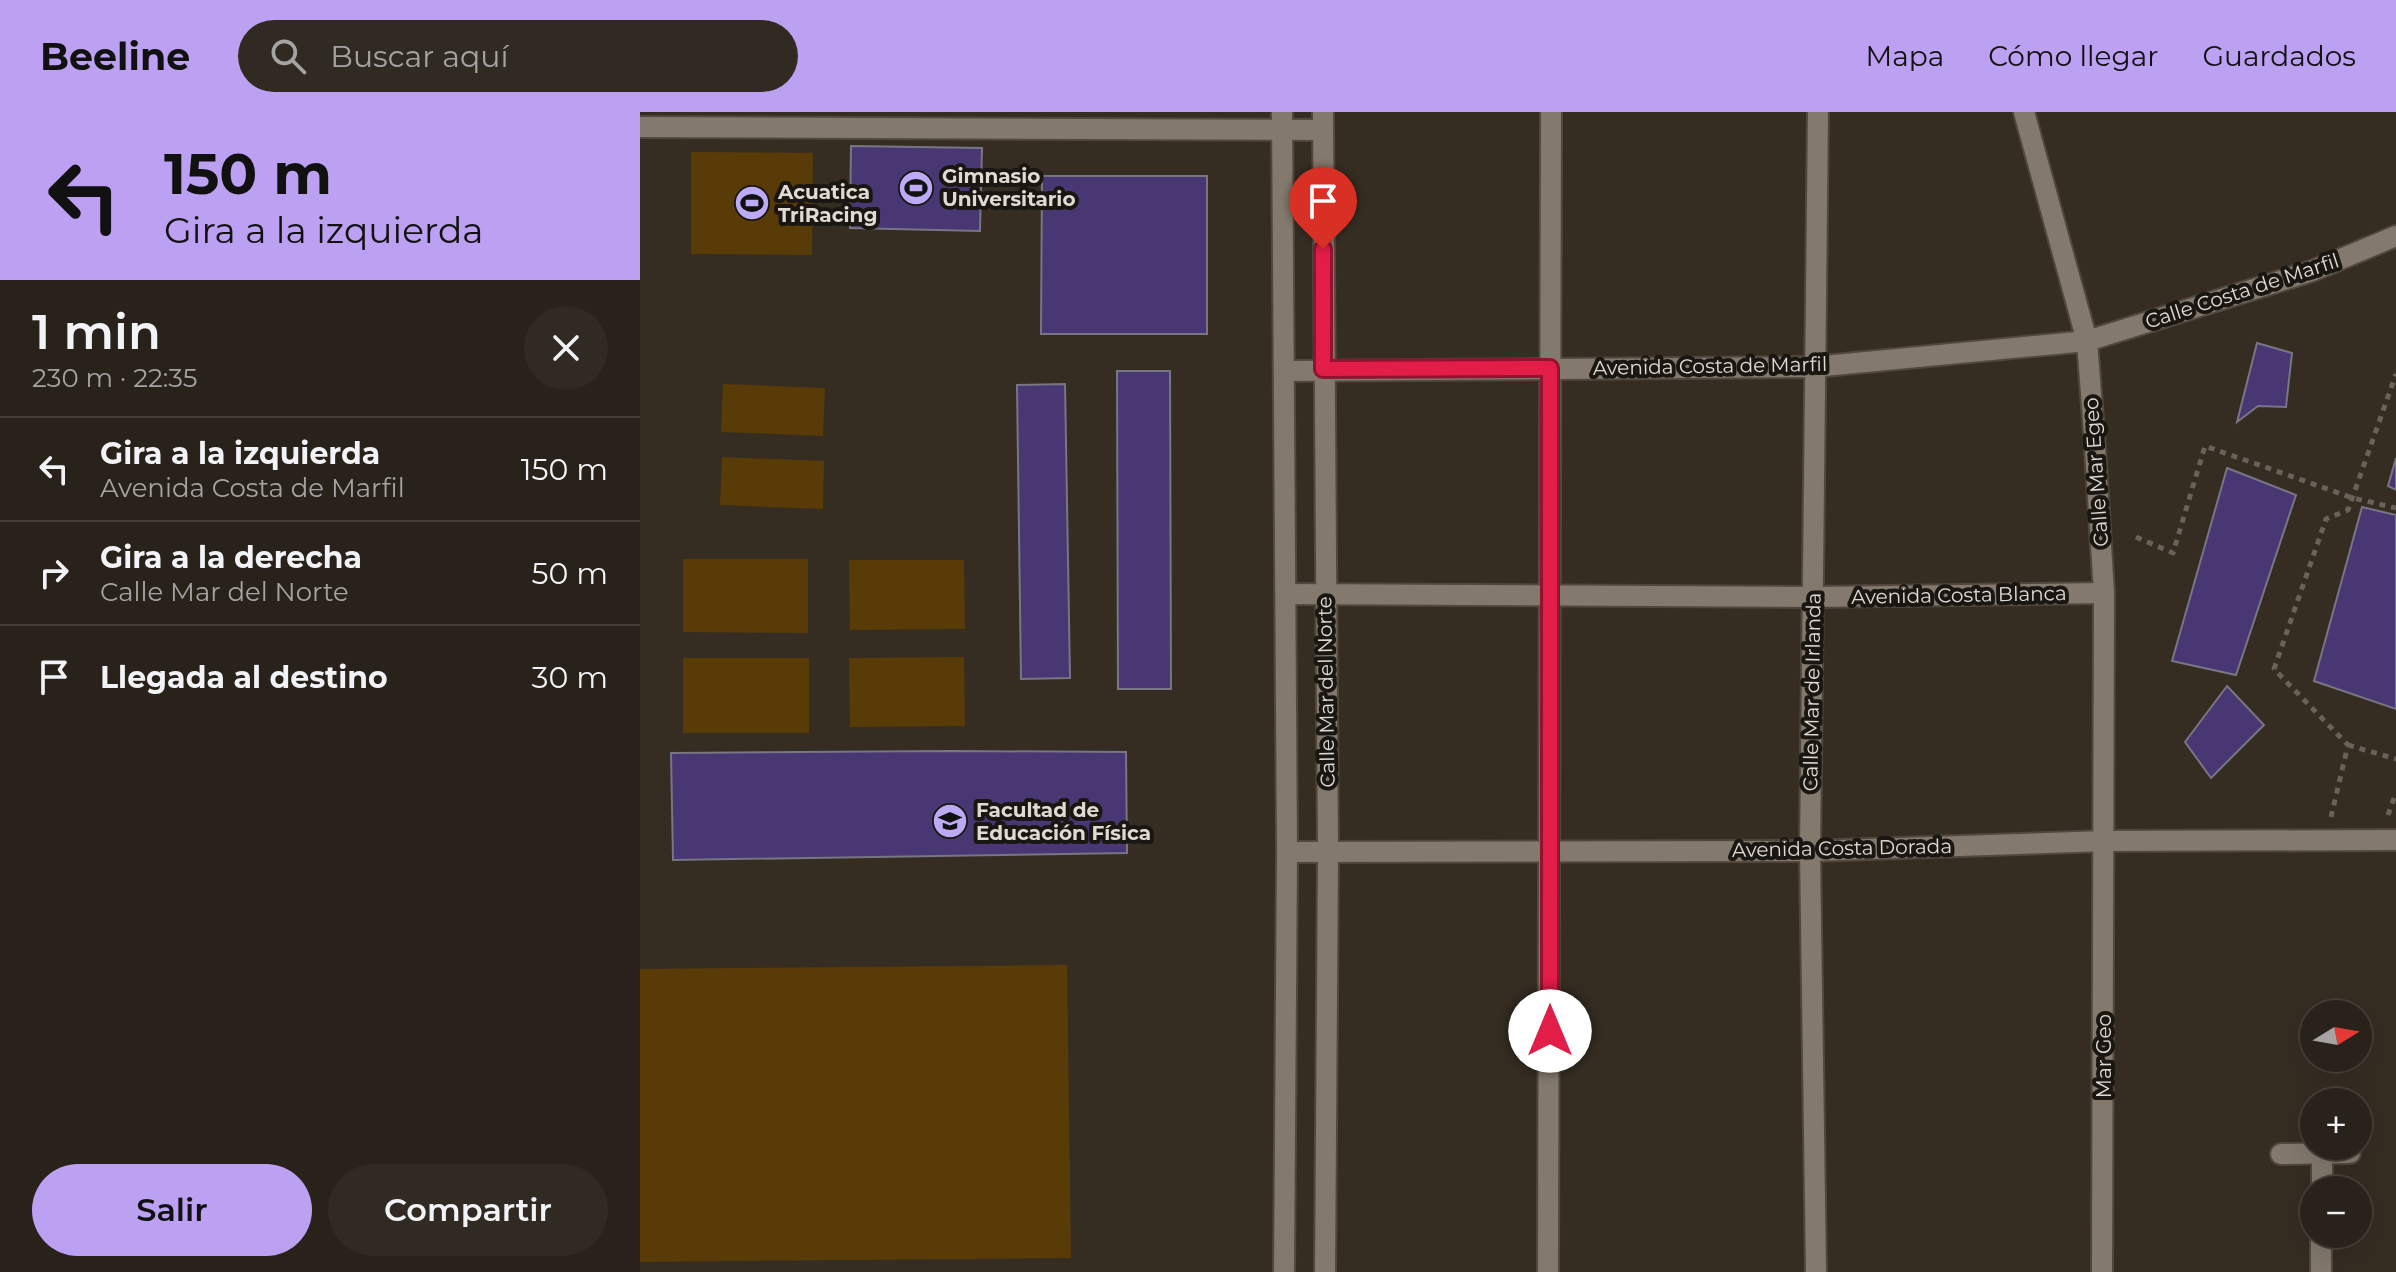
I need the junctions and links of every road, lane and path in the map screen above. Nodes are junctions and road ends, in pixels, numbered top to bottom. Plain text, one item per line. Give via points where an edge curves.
1 (1551, 112) edge
2 (1818, 112) edge
3 (2024, 112) edge
4 (663, 120) edge
5 (1282, 120) edge
6 (1323, 121) edge
7 (640, 127) edge
8 (2396, 236) edge
9 (2087, 341) junction
10 (1813, 367) junction
11 (1550, 368) junction
12 (1323, 369) junction
13 (1285, 371) junction
14 (2396, 374) edge
15 (2353, 498) junction
16 (2396, 508) edge
17 (2136, 537) dead end
18 (2104, 593) junction
19 (1286, 594) junction
20 (1324, 594) junction
21 (1549, 596) junction
22 (1813, 597) junction
23 (2348, 745) junction
24 (2396, 759) edge
25 (2396, 793) edge
26 (2388, 815) dead end
27 (2330, 822) dead end
28 (2396, 840) edge
29 (2106, 841) junction
30 (1551, 851) junction
31 (1810, 851) junction
32 (1287, 852) junction
33 (1328, 852) junction
34 (2281, 1154) dead end
35 (2300, 1154) edge
36 (2321, 1248) edge
37 (1284, 1272) edge
38 (1325, 1272) edge
39 (1548, 1272) edge
40 (1816, 1272) edge
41 (2102, 1272) edge
42 (2321, 1272) edge

1 - 11 street
2 - 10 street, Calle Mar de Irlanda
3 - 9 street, Calle Mar Egeo
4 - 5 street
4 - 7 street
5 - 6 street
5 - 13 street, Calle Mar del Norte
6 - 12 street, Calle Mar del Norte
8 - 9 street, Calle Costa de Marfil via 2312,271
9 - 10 street, Avenida Costa de Marfil
9 - 18 street, Calle Mar Egeo
10 - 11 street, Avenida Costa de Marfil
10 - 22 street, Calle Mar de Irlanda
11 - 12 street, Avenida Costa de Marfil
11 - 21 street
12 - 13 street, Avenida Costa de Marfil
12 - 20 street, Calle Mar del Norte
13 - 19 street, Calle Mar del Norte
14 - 15 path
15 - 16 path
15 - 17 path via 2205,446 2173,553
15 - 23 path via 2348,510 2326,519 2274,669
18 - 22 street, Avenida Costa Blanca
18 - 29 street, Calle Mar Egeo
19 - 20 street, Avenida Costa Blanca
19 - 32 street, Calle Mar del Norte
20 - 21 street, Avenida Costa Blanca
20 - 33 street, Calle Mar del Norte
21 - 22 street, Avenida Costa Blanca
21 - 30 street
22 - 31 street, Calle Mar de Irlanda
23 - 24 path
23 - 27 path
25 - 26 path
28 - 29 street, Avenida Costa Dorada
29 - 31 street, Avenida Costa Dorada
29 - 41 street, Mar Geo
30 - 31 street, Avenida Costa Dorada
30 - 33 street, Avenida Costa Dorada
30 - 39 street
31 - 40 street, Calle Mar de Irlanda
32 - 33 street, Avenida Costa Dorada
32 - 37 street, Calle Mar del Norte
33 - 38 street, Calle Mar del Norte
34 - 35 street
36 - 42 street

